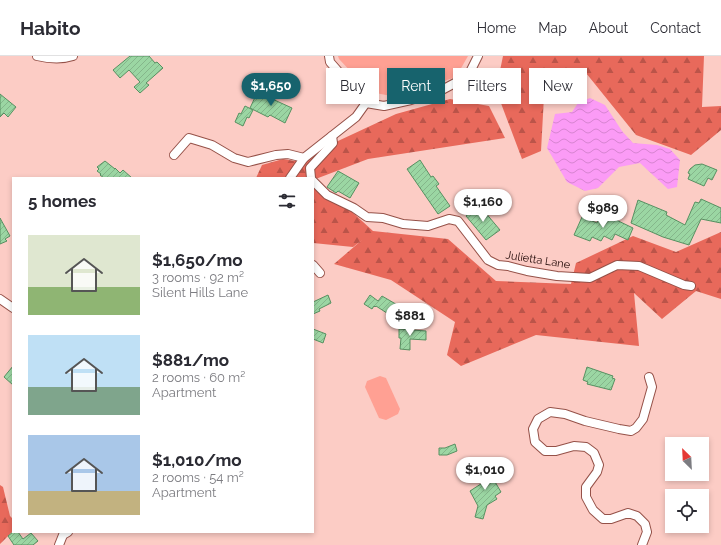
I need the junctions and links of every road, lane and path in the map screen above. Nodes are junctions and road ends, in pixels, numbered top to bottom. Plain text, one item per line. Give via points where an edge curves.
1 (37, 56) edge
2 (73, 56) edge
3 (329, 56) edge
4 (478, 56) edge
5 (335, 68) edge
6 (365, 104) edge
7 (372, 104) edge
8 (332, 136) junction
9 (174, 155) dead end
10 (304, 158) junction
11 (291, 177) edge
12 (312, 177) edge
13 (314, 182) edge
14 (314, 266) edge
15 (320, 273) dead end
16 (691, 286) dead end
17 (0, 299) edge
18 (12, 307) edge
19 (650, 377) dead end
20 (67, 533) edge
21 (59, 545) edge
22 (642, 545) edge

1 - 2 street via 47,59
3 - 5 street
4 - 7 street via 468,76 440,90 384,106
6 - 8 street via 356,117
8 - 10 street
8 - 12 street via 333,143 310,168
9 - 10 street via 189,138 212,145 234,158 248,162 288,154
10 - 11 street
13 - 16 street, Julietta Lane via 327,195 367,216 403,224 428,226 449,219 458,221 488,260 498,265 558,276 590,278 616,265 639,266
14 - 15 street
17 - 18 street
19 - 22 street via 652,387 643,419 631,431 550,412 538,419 533,429 536,442 546,451 574,446 586,447 594,453 599,465 586,487 586,497 593,510 603,519 628,513 637,516 645,524 647,532
20 - 21 street

